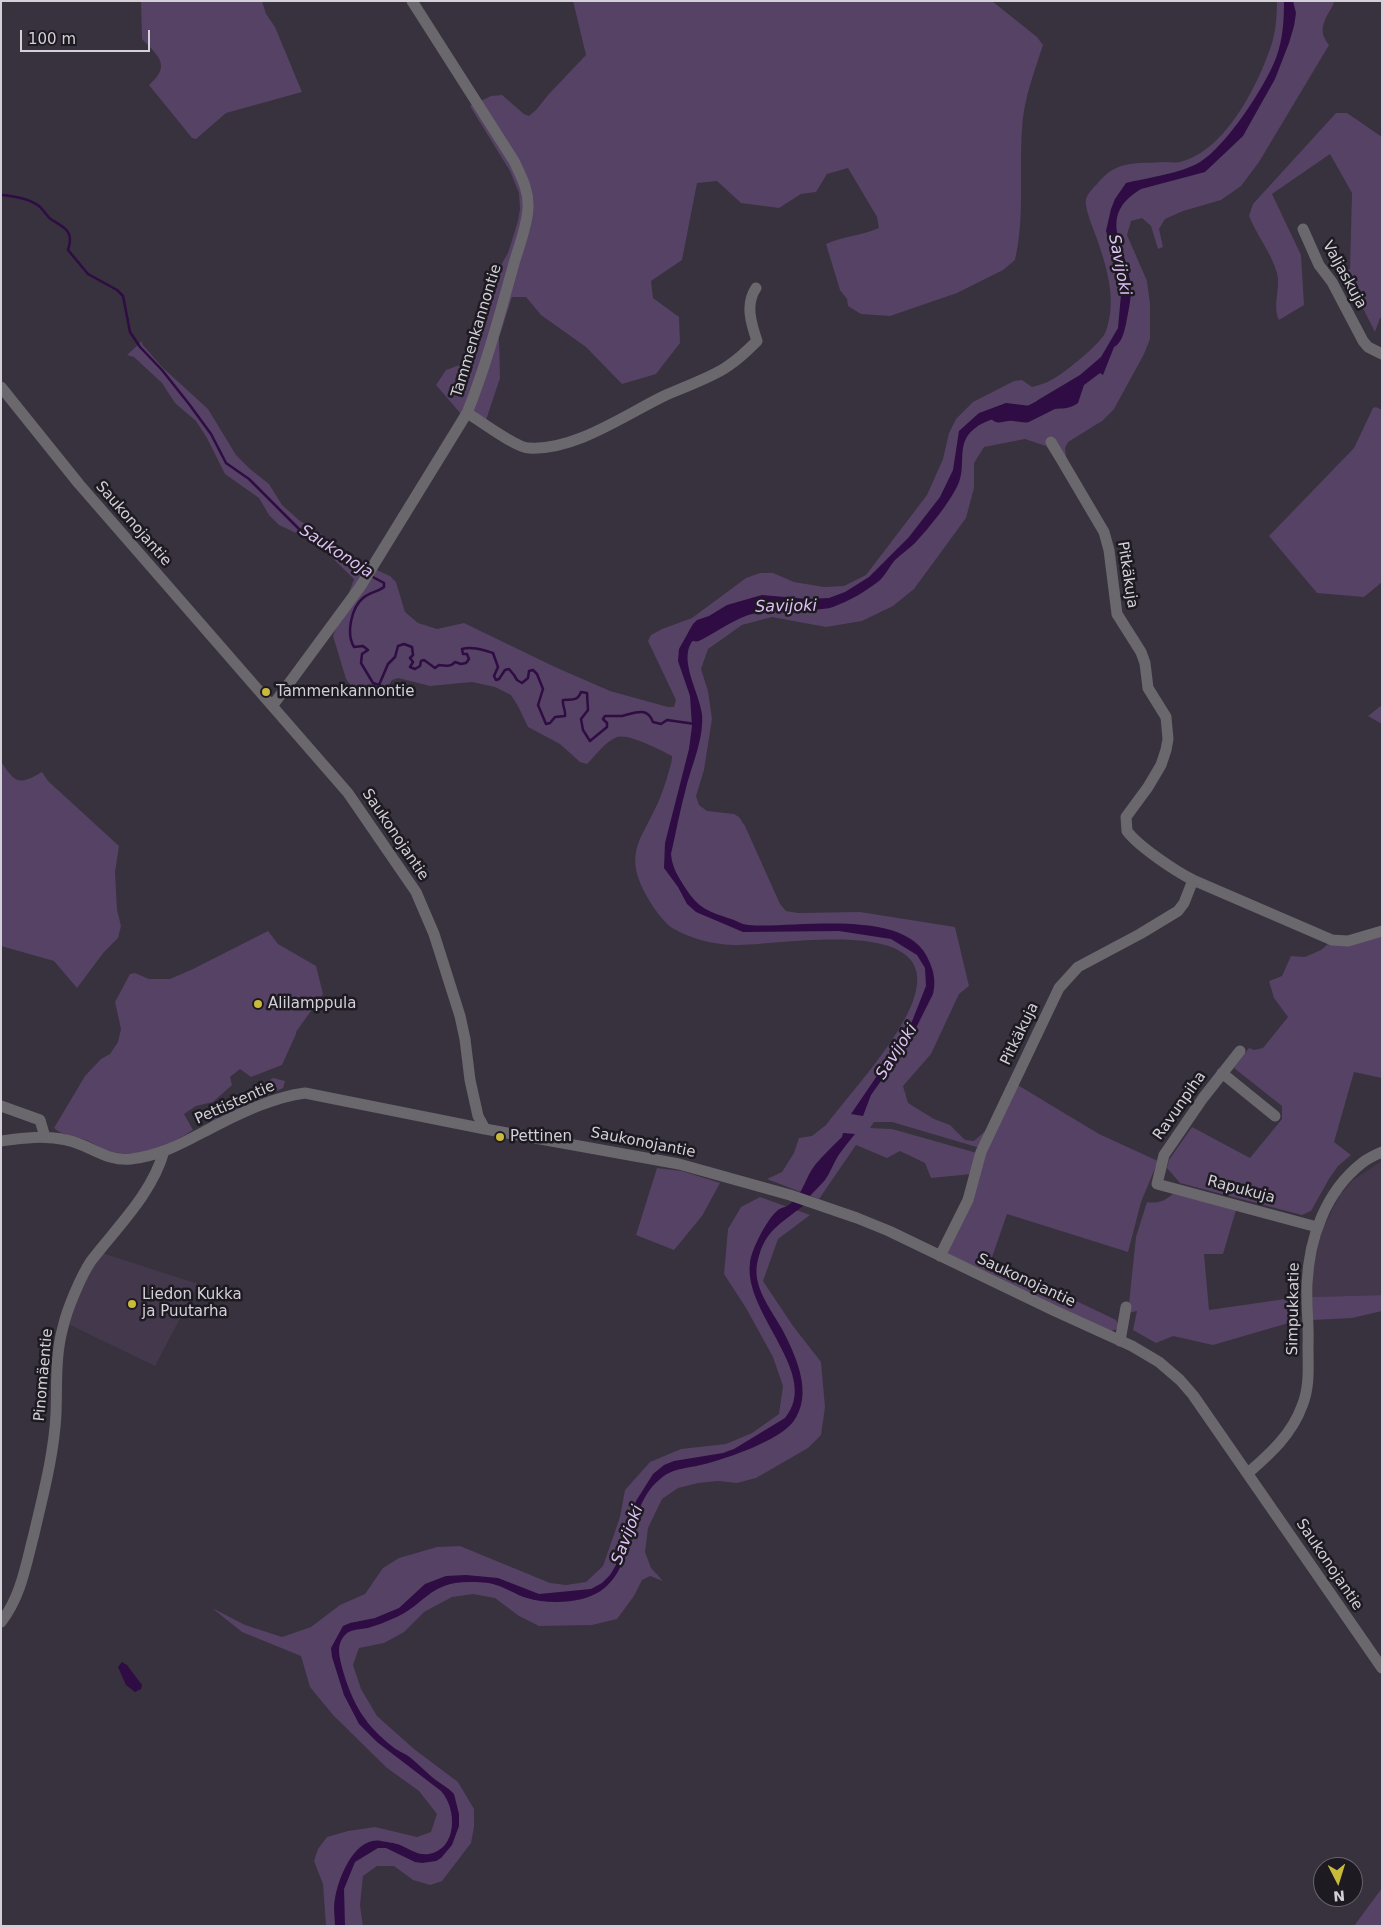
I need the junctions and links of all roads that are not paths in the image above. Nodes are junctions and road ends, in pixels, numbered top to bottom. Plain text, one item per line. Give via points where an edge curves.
1 (412, 1) edge
2 (1303, 229) dead end
3 (756, 288) dead end
4 (1382, 354) edge
5 (1, 387) edge
6 (467, 413) junction
7 (1051, 442) dead end
8 (273, 705) junction
9 (1193, 880) junction
10 (1382, 931) edge
11 (1240, 1051) dead end
12 (1222, 1073) junction
13 (1, 1106) edge
14 (1275, 1116) dead end
15 (485, 1129) junction
16 (45, 1137) junction
17 (1, 1141) edge
18 (164, 1151) junction
19 (1382, 1152) edge
20 (1157, 1184) joint
21 (1317, 1227) junction
22 (940, 1256) junction
23 (1126, 1307) dead end
24 (1120, 1341) junction
25 (1248, 1473) junction
26 (1, 1622) edge
27 (1382, 1668) edge

1 - 6 street, Tammenkannontie via 526,184 528,207 523,234
2 - 4 street, Valjaskuja via 1319,265 1332,282 1363,341
3 - 6 street via 750,297 750,312 757,341 740,357 714,374 582,437 553,446 527,448 513,443
5 - 8 street, Saukonojantie via 79,484
6 - 8 street, Tammenkannontie via 369,574
7 - 9 street, Pitkäkuja via 1104,532 1117,614 1141,652 1148,688 1166,717 1166,750 1148,787 1126,817 1126,826 1130,834 1154,854
8 - 15 street, Saukonojantie via 348,793 416,892 434,934 460,1016 470,1080 478,1116
9 - 10 street, Pitkäkuja via 1332,940 1348,940
9 - 22 street, Pitkäkuja via 1178,910 1078,967 1059,988 981,1152 968,1200
11 - 12 street, Ravunpiha
12 - 14 street
12 - 20 street, Ravunpiha via 1164,1155
13 - 16 street via 40,1120
15 - 18 street, Pettistentie via 305,1094 290,1095
15 - 22 street, Saukonojantie via 679,1164 790,1195 889,1231
16 - 17 street, Pettistentie
16 - 18 street, Pettistentie via 75,1142 117,1160
18 - 26 street, Pinomäentie via 152,1182 90,1263 71,1302 59,1346 55,1424 43,1497 21,1584 10,1611
19 - 21 street, Simpukkatie via 1363,1162 1350,1174 1334,1194
20 - 21 street, Rapukuja
21 - 25 street, Simpukkatie via 1307,1282 1306,1394 1290,1431
22 - 24 street, Saukonojantie
23 - 24 street
24 - 25 street, Saukonojantie via 1159,1362 1180,1380
25 - 27 street, Saukonojantie

